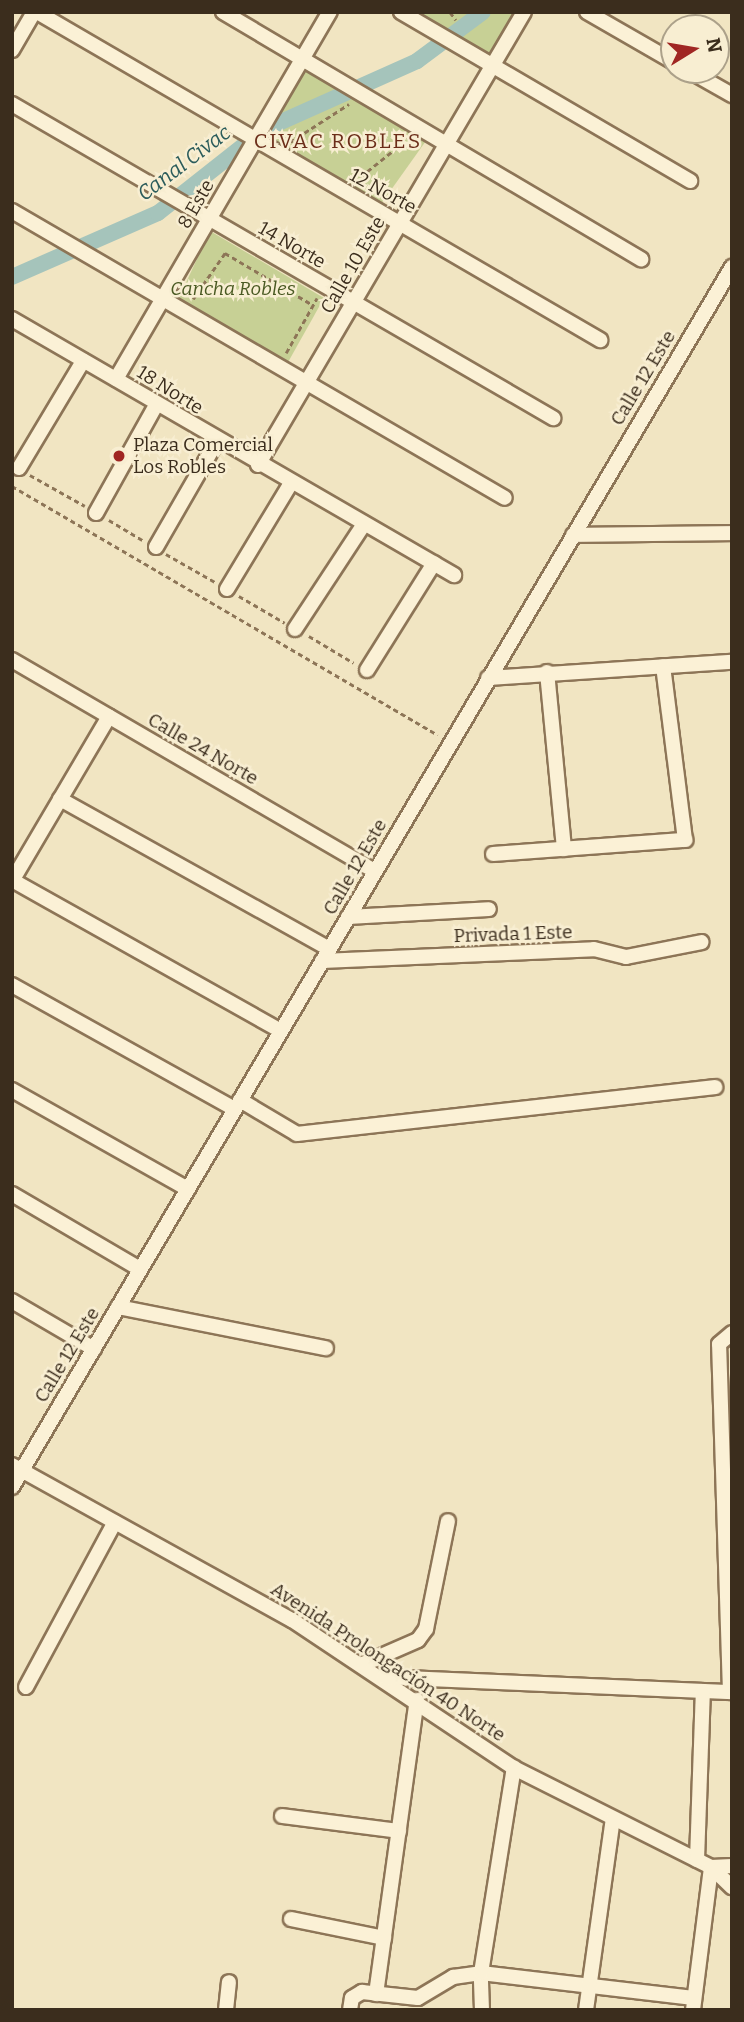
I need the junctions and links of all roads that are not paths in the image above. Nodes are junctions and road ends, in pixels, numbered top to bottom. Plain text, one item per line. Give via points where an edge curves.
1 (36, 12) edge
2 (223, 12) edge
3 (330, 12) edge
4 (401, 12) edge
5 (524, 12) edge
6 (587, 12) edge
7 (12, 50) edge
8 (660, 54) edge
9 (303, 59) junction
10 (494, 64) junction
11 (713, 84) edge
12 (732, 95) edge
13 (12, 104) edge
14 (256, 139) junction
15 (446, 145) junction
16 (690, 181) dead end
17 (12, 211) edge
18 (209, 219) junction
19 (400, 223) junction
20 (642, 260) dead end
21 (732, 267) edge
22 (162, 299) junction
23 (353, 303) junction
24 (14, 324) edge
25 (600, 340) dead end
26 (83, 362) junction
27 (116, 379) junction
28 (306, 382) junction
29 (156, 405) junction
30 (553, 418) dead end
31 (217, 441) junction
32 (258, 465) junction
33 (19, 468) road end
34 (291, 483) junction
35 (505, 498) dead end
36 (96, 513) road end
37 (364, 524) junction
38 (732, 533) edge
39 (573, 535) junction
40 (156, 547) road end
41 (434, 564) junction
42 (454, 575) dead end
43 (227, 589) road end
44 (295, 629) road end
45 (12, 660) edge
46 (732, 662) edge
47 (663, 666) junction
48 (367, 670) road end
49 (547, 672) junction
50 (488, 678) junction
51 (109, 716) junction
52 (60, 799) junction
53 (564, 849) junction
54 (492, 854) dead end
55 (375, 871) junction
56 (12, 880) edge
57 (489, 909) dead end
58 (348, 918) junction
59 (702, 942) dead end
60 (326, 955) junction
61 (12, 985) edge
62 (281, 1031) junction
63 (715, 1087) dead end
64 (12, 1090) edge
65 (237, 1105) junction
66 (187, 1189) junction
67 (12, 1194) edge
68 (141, 1269) junction
69 (12, 1301) edge
70 (118, 1307) junction
71 (732, 1333) edge
72 (326, 1348) dead end
73 (94, 1349) junction
74 (17, 1468) edge
75 (12, 1487) edge
76 (448, 1521) dead end
77 (116, 1522) junction
78 (363, 1664) junction
79 (382, 1677) junction
80 (26, 1687) dead end
81 (703, 1691) junction
82 (731, 1692) edge
83 (417, 1700) junction
84 (514, 1768) junction
85 (282, 1816) dead end
86 (613, 1819) junction
87 (399, 1831) junction
88 (697, 1860) junction
89 (732, 1866) edge
90 (711, 1867) junction
91 (732, 1887) edge
92 (291, 1919) dead end
93 (384, 1938) junction
94 (481, 1973) junction
95 (229, 1982) dead end
96 (590, 1986) junction
97 (376, 1994) junction
98 (351, 2004) edge
99 (693, 2004) edge
100 (226, 2010) edge
101 (482, 2010) edge
102 (586, 2010) edge

1 - 7 street
1 - 14 street, 12 Norte
2 - 9 street
3 - 9 street, 8 Este
4 - 10 street
5 - 10 street, Calle 10 Este
6 - 8 street
9 - 14 street, 8 Este
9 - 15 street
10 - 15 street, Calle 10 Este
10 - 16 street
11 - 12 street
13 - 18 street, 14 Norte
14 - 18 street, 8 Este
14 - 19 street, 12 Norte
15 - 19 street, Calle 10 Este
15 - 20 street
17 - 22 street
18 - 22 street, 8 Este
18 - 23 street, 14 Norte
19 - 23 street, Calle 10 Este
19 - 25 street, 12 Norte
21 - 39 street, Calle 12 Este
22 - 27 street, 8 Este
22 - 28 street
23 - 28 street, Calle 10 Este
23 - 30 street, 14 Norte
24 - 26 street, 18 Norte
26 - 27 street, 18 Norte
26 - 33 street
27 - 29 street, 18 Norte
28 - 32 street, Calle 10 Este
28 - 35 street
29 - 31 street, 18 Norte
29 - 36 street
31 - 32 street, 18 Norte
31 - 40 street
32 - 34 street, 18 Norte
34 - 37 street, 18 Norte
34 - 43 street
37 - 41 street, 18 Norte
37 - 44 street
38 - 39 street
39 - 50 street, Calle 12 Este
41 - 42 street, 18 Norte
41 - 48 street
45 - 51 street, Calle 24 Norte
46 - 47 street
47 - 49 street
47 - 53 street via 685,841
49 - 50 street
49 - 53 street
50 - 55 street, Calle 12 Este
51 - 52 street
51 - 55 street, Calle 24 Norte
52 - 56 street
52 - 60 street
53 - 54 street
55 - 58 street, Calle 12 Este
56 - 62 street
57 - 58 street
58 - 60 street, Calle 12 Este
59 - 60 street, Privada 1 Este via 626,957 594,949
60 - 62 street, Calle 12 Este
61 - 65 street
62 - 65 street, Calle 12 Este
63 - 65 street via 297,1134
64 - 66 street
65 - 66 street, Calle 12 Este
66 - 68 street, Calle 12 Este
67 - 68 street
68 - 70 street, Calle 12 Este
69 - 73 street
70 - 72 street
70 - 73 street, Calle 12 Este
71 - 82 street via 719,1344
73 - 74 street, Calle 12 Este
74 - 75 street, Calle 12 Este
74 - 77 street, Avenida Prolongación 40 Norte
76 - 78 street via 426,1629 418,1640
77 - 78 street, Avenida Prolongación 40 Norte
77 - 80 street
78 - 79 street, Avenida Prolongación 40 Norte
79 - 81 street
79 - 83 street, Avenida Prolongación 40 Norte
81 - 82 street
81 - 88 street
83 - 84 street, Avenida Prolongación 40 Norte
83 - 87 street
84 - 86 street, Avenida Prolongación 40 Norte
84 - 94 street
85 - 87 street
86 - 88 street, Avenida Prolongación 40 Norte
86 - 96 street
87 - 93 street
88 - 90 street, Avenida Prolongación 40 Norte
89 - 90 street
90 - 91 street, Avenida Prolongación 40 Norte
90 - 99 street
92 - 93 street
93 - 97 street
94 - 96 street
94 - 97 street via 458,1975 418,1998
94 - 101 street
95 - 100 street
96 - 99 street
96 - 102 street
97 - 98 street via 362,1992

